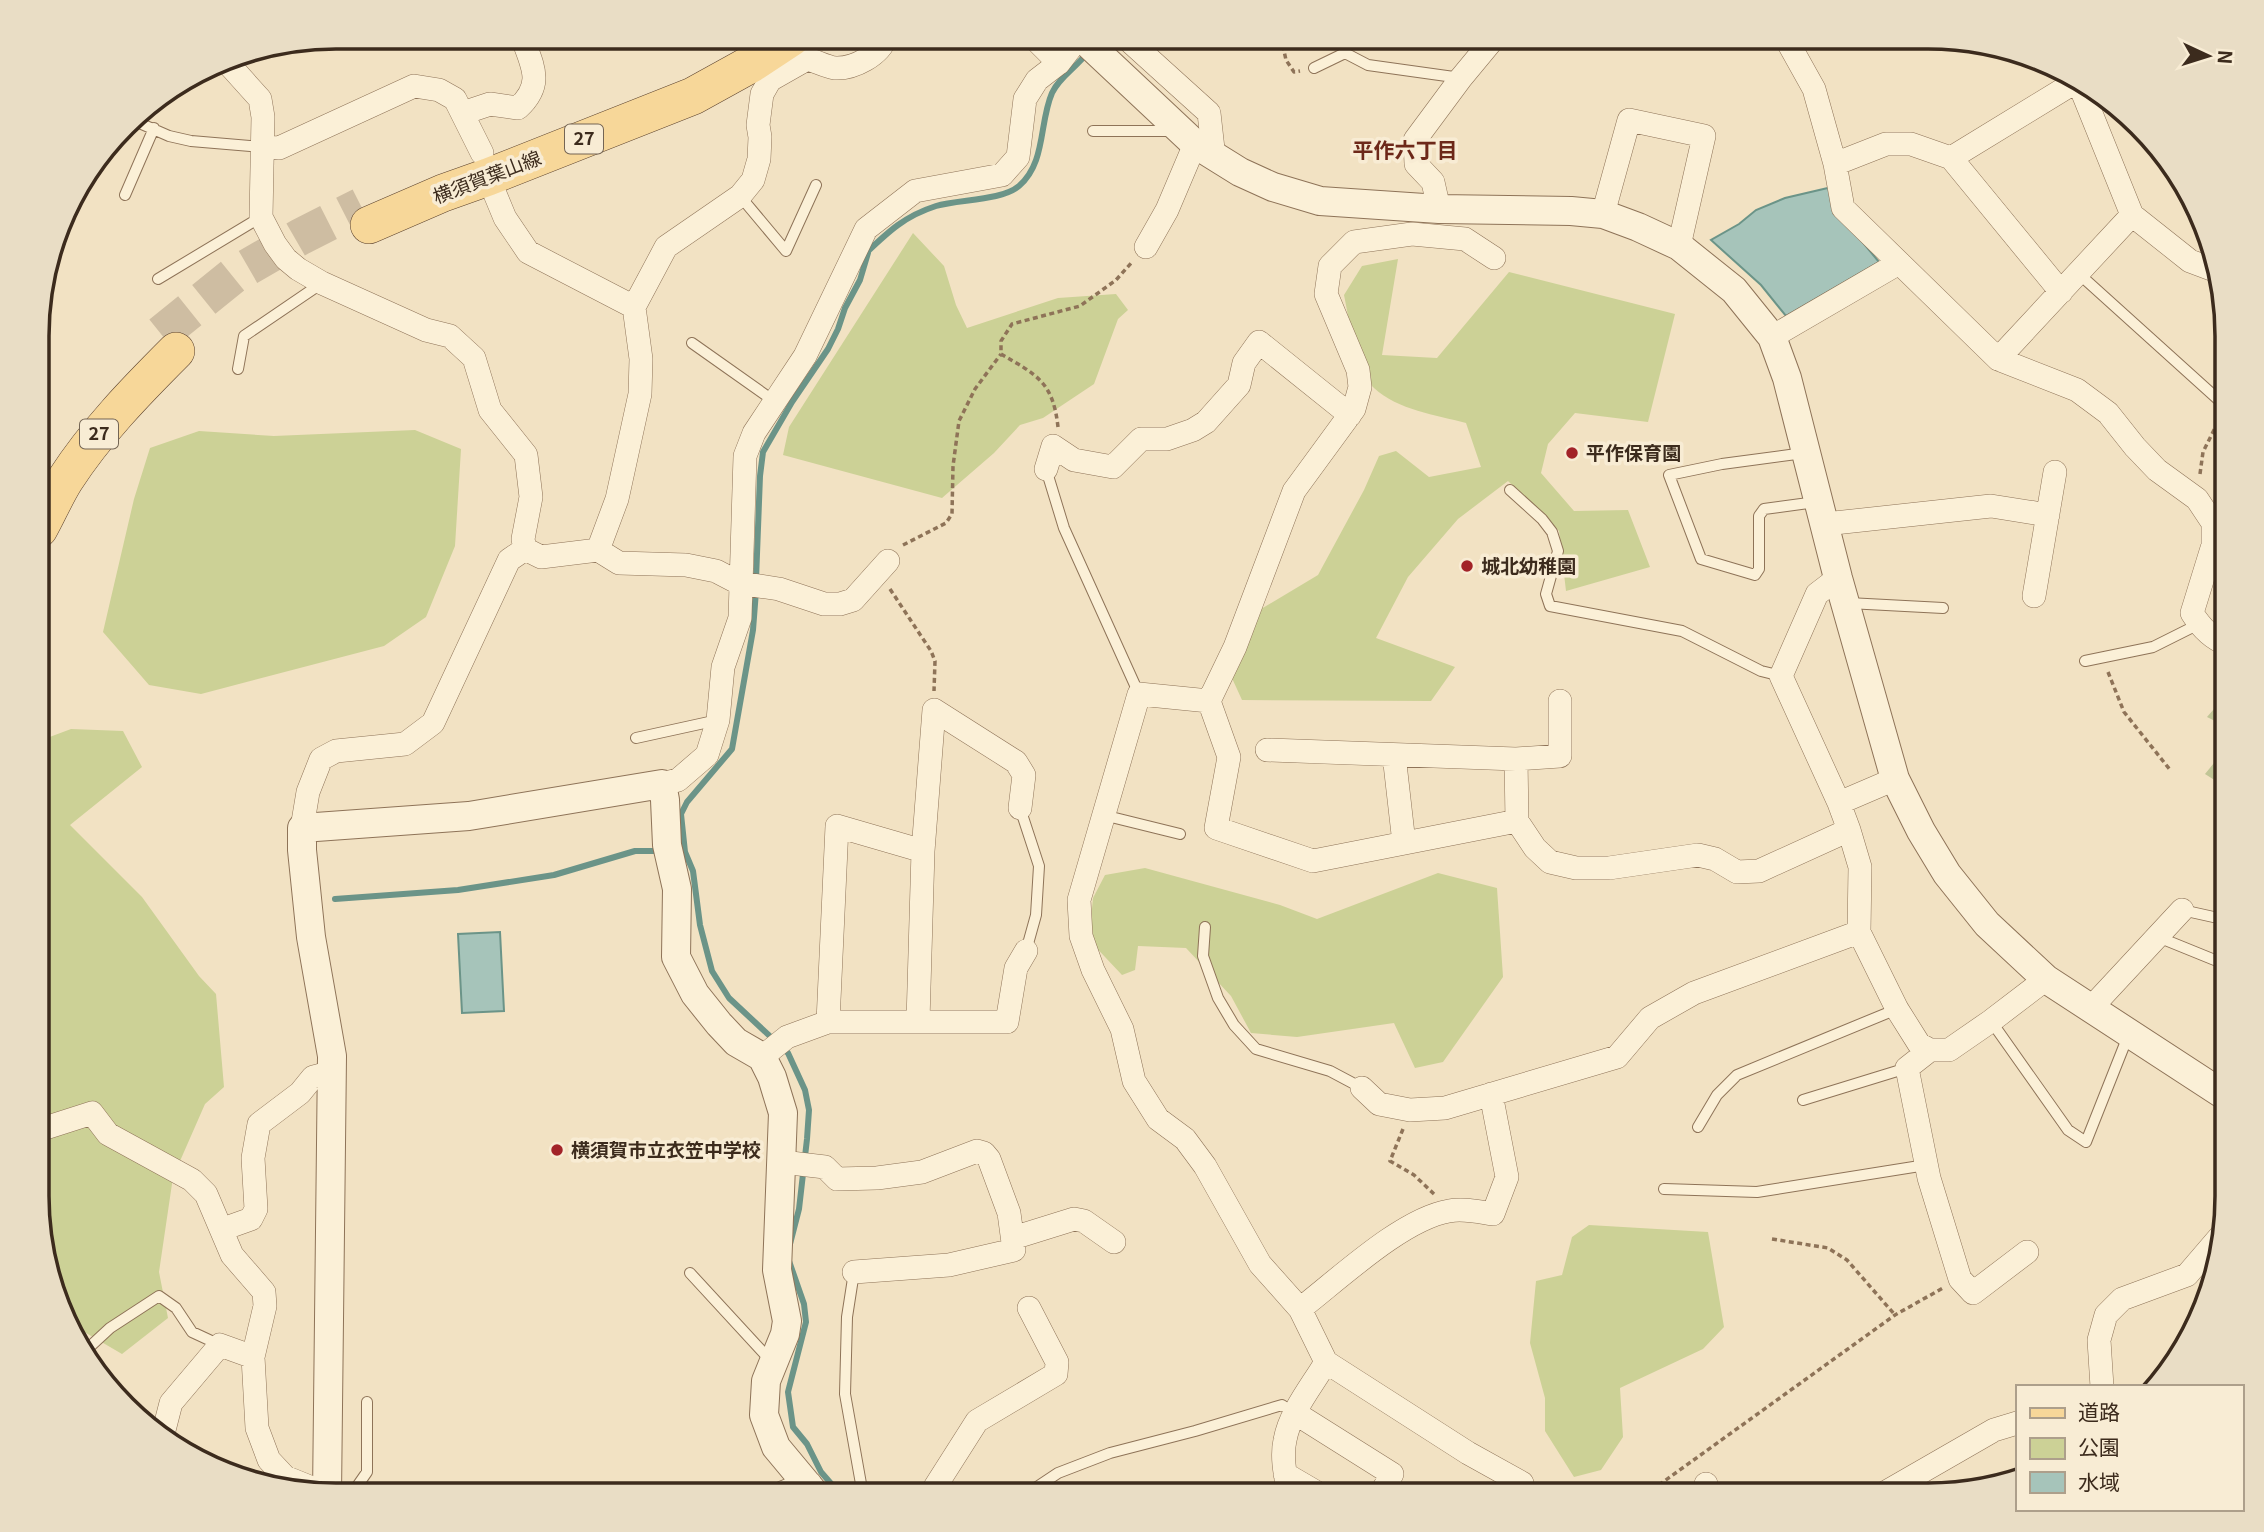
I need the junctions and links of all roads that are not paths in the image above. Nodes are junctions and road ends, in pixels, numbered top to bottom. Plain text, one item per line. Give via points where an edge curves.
1 (526, 49) edge
2 (728, 49) edge
3 (774, 49) edge
4 (878, 49) edge
5 (1045, 49) edge
6 (1070, 49) edge
7 (1092, 49) edge
8 (1138, 49) edge
9 (1485, 49) edge
10 (1792, 49) edge
11 (1059, 63) junction
12 (233, 68) edge
13 (1314, 68) road end
14 (1461, 78) junction
15 (2069, 86) edge
16 (2082, 93) edge
17 (463, 113) junction
18 (143, 124) edge
19 (154, 128) junction
20 (1093, 131) dead end
21 (1195, 143) junction
22 (262, 147) junction
23 (1951, 158) junction
24 (1835, 164) junction
25 (485, 165) junction
26 (816, 185) dead end
27 (125, 195) dead end
28 (740, 196) junction
29 (1603, 214) junction
30 (2132, 215) junction
31 (365, 216) tunnel mouth
32 (261, 217) junction
33 (1430, 217) junction
34 (1679, 246) junction
35 (1146, 247) road end
36 (2202, 250) edge
37 (1494, 258) dead end
38 (2190, 261) junction
39 (1899, 263) junction
40 (2206, 268) edge
41 (2078, 273) junction
42 (158, 279) dead end
43 (322, 283) junction
44 (2061, 292) junction
45 (634, 307) junction
46 (1772, 337) junction
47 (692, 343) dead end
48 (1998, 359) junction
49 (239, 369) dead end
50 (2215, 397) edge
51 (774, 401) junction
52 (1350, 415) junction
53 (1807, 453) junction
54 (49, 467) edge
55 (1046, 469) joint
56 (2055, 472) dead end
57 (1510, 490) dead end
58 (49, 511) edge
59 (1822, 513) junction
60 (2048, 515) junction
61 (525, 549) junction
62 (598, 550) junction
63 (883, 567) road end
64 (739, 583) junction
65 (1842, 591) junction
66 (2035, 596) dead end
67 (1943, 608) dead end
68 (2199, 624) junction
69 (2215, 638) edge
70 (2085, 662) dead end
71 (1781, 676) junction
72 (1139, 694) junction
73 (1209, 701) junction
74 (1560, 701) dead end
75 (718, 720) junction
76 (636, 738) dead end
77 (1267, 750) dead end
78 (1394, 755) junction
79 (1517, 759) junction
80 (1895, 779) junction
81 (662, 784) junction
82 (1839, 803) junction
83 (1020, 808) joint
84 (1103, 815) junction
85 (1517, 821) junction
86 (302, 828) junction
87 (1849, 830) junction
88 (1180, 834) dead end
89 (1404, 843) junction
90 (923, 851) junction
91 (2182, 910) joint
92 (2215, 917) edge
93 (1205, 928) dead end
94 (1860, 932) junction
95 (2157, 936) junction
96 (1026, 951) joint
97 (2215, 960) edge
98 (2046, 979) junction
99 (1897, 1009) junction
100 (2090, 1009) junction
101 (918, 1021) junction
102 (1991, 1021) junction
103 (828, 1022) junction
104 (2129, 1033) junction
105 (1930, 1050) junction
106 (762, 1056) junction
107 (1907, 1068) junction
108 (332, 1072) junction
109 (1362, 1088) joint
110 (2215, 1089) edge
111 (1491, 1094) junction
112 (1803, 1100) dead end
113 (49, 1127) edge
114 (1698, 1127) dead end
115 (796, 1163) junction
116 (1926, 1165) junction
117 (1664, 1189) dead end
118 (223, 1229) junction
119 (1013, 1238) junction
120 (1114, 1241) dead end
121 (2210, 1248) edge
122 (2027, 1252) dead end
123 (854, 1272) joint
124 (690, 1273) dead end
125 (1029, 1308) dead end
126 (1300, 1309) junction
127 (220, 1345) junction
128 (91, 1346) edge
129 (253, 1357) junction
130 (773, 1363) junction
131 (1326, 1363) junction
132 (2102, 1385) edge
133 (367, 1402) dead end
134 (1295, 1413) junction
135 (2016, 1423) edge
136 (165, 1427) edge
137 (295, 1480) edge
138 (327, 1483) edge
139 (359, 1483) edge
140 (798, 1483) edge
141 (861, 1483) edge
142 (938, 1483) edge
143 (1043, 1483) edge
144 (1287, 1483) edge
145 (1387, 1483) edge
146 (1522, 1483) dead end
147 (1902, 1483) edge

1 - 17 street via 535,85 529,98 518,108 490,104
2 - 25 main road, 横須賀葉山線 / 27
3 - 25 main road, 横須賀葉山線 / 27 via 693,96
4 - 28 street via 851,66 834,68 807,58 770,80 759,110 759,159 753,180
5 - 11 street
6 - 11 street
7 - 21 street
8 - 21 street via 1209,113
9 - 14 street
10 - 24 street via 1814,89
11 - 51 street via 1037,80 1025,99 1018,157 1002,175 915,191 866,229 805,356
12 - 22 street via 260,99
13 - 14 lane via 1345,53 1368,65
14 - 33 street via 1415,141 1416,164 1433,183
15 - 23 street
16 - 30 street
17 - 22 street via 455,99 439,90 414,86 278,148
17 - 25 street
18 - 19 lane
19 - 22 lane via 191,141
19 - 27 lane
20 - 21 lane via 1167,131
21 - 33 street via 1273,187 1320,201
21 - 35 street
22 - 32 street
23 - 24 street via 1912,144 1886,144
23 - 44 street
24 - 39 street via 1843,208
25 - 31 main road, 横須賀葉山線 / 27
25 - 45 street via 505,218 528,252
26 - 28 lane via 786,251
28 - 45 street via 666,247
29 - 33 street via 1571,211
29 - 34 street
29 - 34 street via 1629,120 1703,136
30 - 38 street
30 - 41 street
32 - 42 lane
32 - 43 street via 286,258
33 - 37 street
33 - 52 street via 1412,234 1354,242 1330,265 1326,294 1359,370 1360,387
34 - 46 street via 1734,290
36 - 38 street
38 - 40 street
39 - 46 street
39 - 48 street
41 - 44 street
41 - 50 lane
43 - 49 lane via 244,336
43 - 61 street via 426,330 450,336 474,358 490,410 526,455 531,497
44 - 48 street
45 - 62 street via 640,394 617,499
46 - 53 street
47 - 51 lane
48 - 68 street via 2077,390 2108,413 2157,470 2197,499 2213,523 2213,545 2192,613
51 - 64 street via 745,456
52 - 55 street via 1259,342 1244,363 1239,385 1193,430 1167,439 1141,439 1113,467 1074,460 1053,446
52 - 73 street via 1294,491 1235,647
53 - 59 street
53 - 59 lane via 1669,475 1701,559 1755,575 1763,509
54 - 58 main road, 27 via 83,414 123,370 169,343 141,386 100,432
55 - 72 lane via 1064,528
56 - 60 street
57 - 71 lane via 1542,519 1559,551 1546,594 1550,606 1682,631 1761,671
59 - 60 street via 1991,506
59 - 65 street
60 - 66 street
61 - 62 street via 541,557
61 - 86 street via 509,560 433,723 405,744 336,751 321,759 308,792
62 - 64 street via 619,563 686,565 716,571
63 - 64 street via 853,600 840,604
64 - 75 street via 740,618 723,667
65 - 67 lane
65 - 71 street via 1817,594
65 - 80 street
68 - 69 street
68 - 70 lane via 2153,647
71 - 82 street
72 - 73 street
72 - 84 street
73 - 89 street via 1229,757 1216,828 1313,861
74 - 79 street via 1560,756
75 - 76 lane
75 - 81 street via 707,755 678,780
77 - 78 street
78 - 79 street
78 - 89 street
79 - 85 street
80 - 82 street
80 - 98 street via 1947,874 1987,924
81 - 86 street via 469,816
81 - 106 street via 667,845 677,889 676,957 695,995 719,1024 736,1042
82 - 87 street
83 - 90 street via 1024,775 1016,762 934,710
83 - 96 lane via 1039,866 1036,915
84 - 88 lane
84 - 126 street via 1079,900 1081,936 1122,1029 1134,1080 1158,1119 1185,1139 1205,1166 1260,1264
85 - 87 street via 1550,863 1576,868 1698,855 1737,872 1759,871
85 - 89 street
86 - 108 street via 311,937
87 - 94 street via 1860,867
90 - 101 street
90 - 103 street via 837,826
91 - 92 lane
91 - 95 street
93 - 109 lane via 1203,956 1218,998 1256,1049 1330,1072
94 - 99 street
94 - 111 street via 1694,993 1650,1018 1617,1057
95 - 97 lane
95 - 100 street
96 - 101 street via 1016,968 1007,1021
98 - 100 street
98 - 102 street
99 - 105 street via 1919,1044
99 - 114 lane via 1737,1075 1717,1095
100 - 104 street
101 - 103 street
102 - 104 lane via 2068,1130 2086,1142
102 - 105 street via 1949,1050
103 - 106 street via 787,1037
104 - 110 street
105 - 107 street
106 - 115 street via 775,1085
107 - 112 lane
107 - 116 street
108 - 118 street via 313,1077 300,1093 259,1124 253,1158 256,1209 251,1219
108 - 138 street
109 - 111 street via 1379,1104 1410,1110 1445,1108
111 - 126 street via 1507,1177 1493,1214 1450,1210 1401,1230
113 - 118 street via 92,1113 108,1134 192,1180 206,1194
115 - 119 street via 825,1167 837,1180 877,1178 922,1172 976,1151 984,1153 1004,1194
115 - 130 street via 777,1234 777,1270 787,1321
116 - 117 lane via 1757,1192
116 - 122 street via 1960,1279 1973,1293
118 - 129 street via 232,1255 264,1292
119 - 120 street via 1074,1219
119 - 123 street via 1014,1250 949,1265
121 - 132 street via 2187,1275 2122,1299 2106,1315 2099,1340
123 - 141 lane via 847,1317 845,1394
124 - 130 lane
125 - 142 street via 1057,1362 1056,1374 977,1421
126 - 131 street
127 - 128 lane via 192,1332 176,1308 159,1296
127 - 129 street
127 - 136 street via 171,1403
129 - 137 street via 257,1428 269,1460
130 - 140 street via 766,1381 764,1415
131 - 134 street
131 - 146 street
133 - 139 lane via 367,1472
134 - 143 lane via 1282,1405 1110,1453
134 - 144 street via 1285,1440
134 - 145 street via 1392,1474
135 - 147 street via 1994,1430

